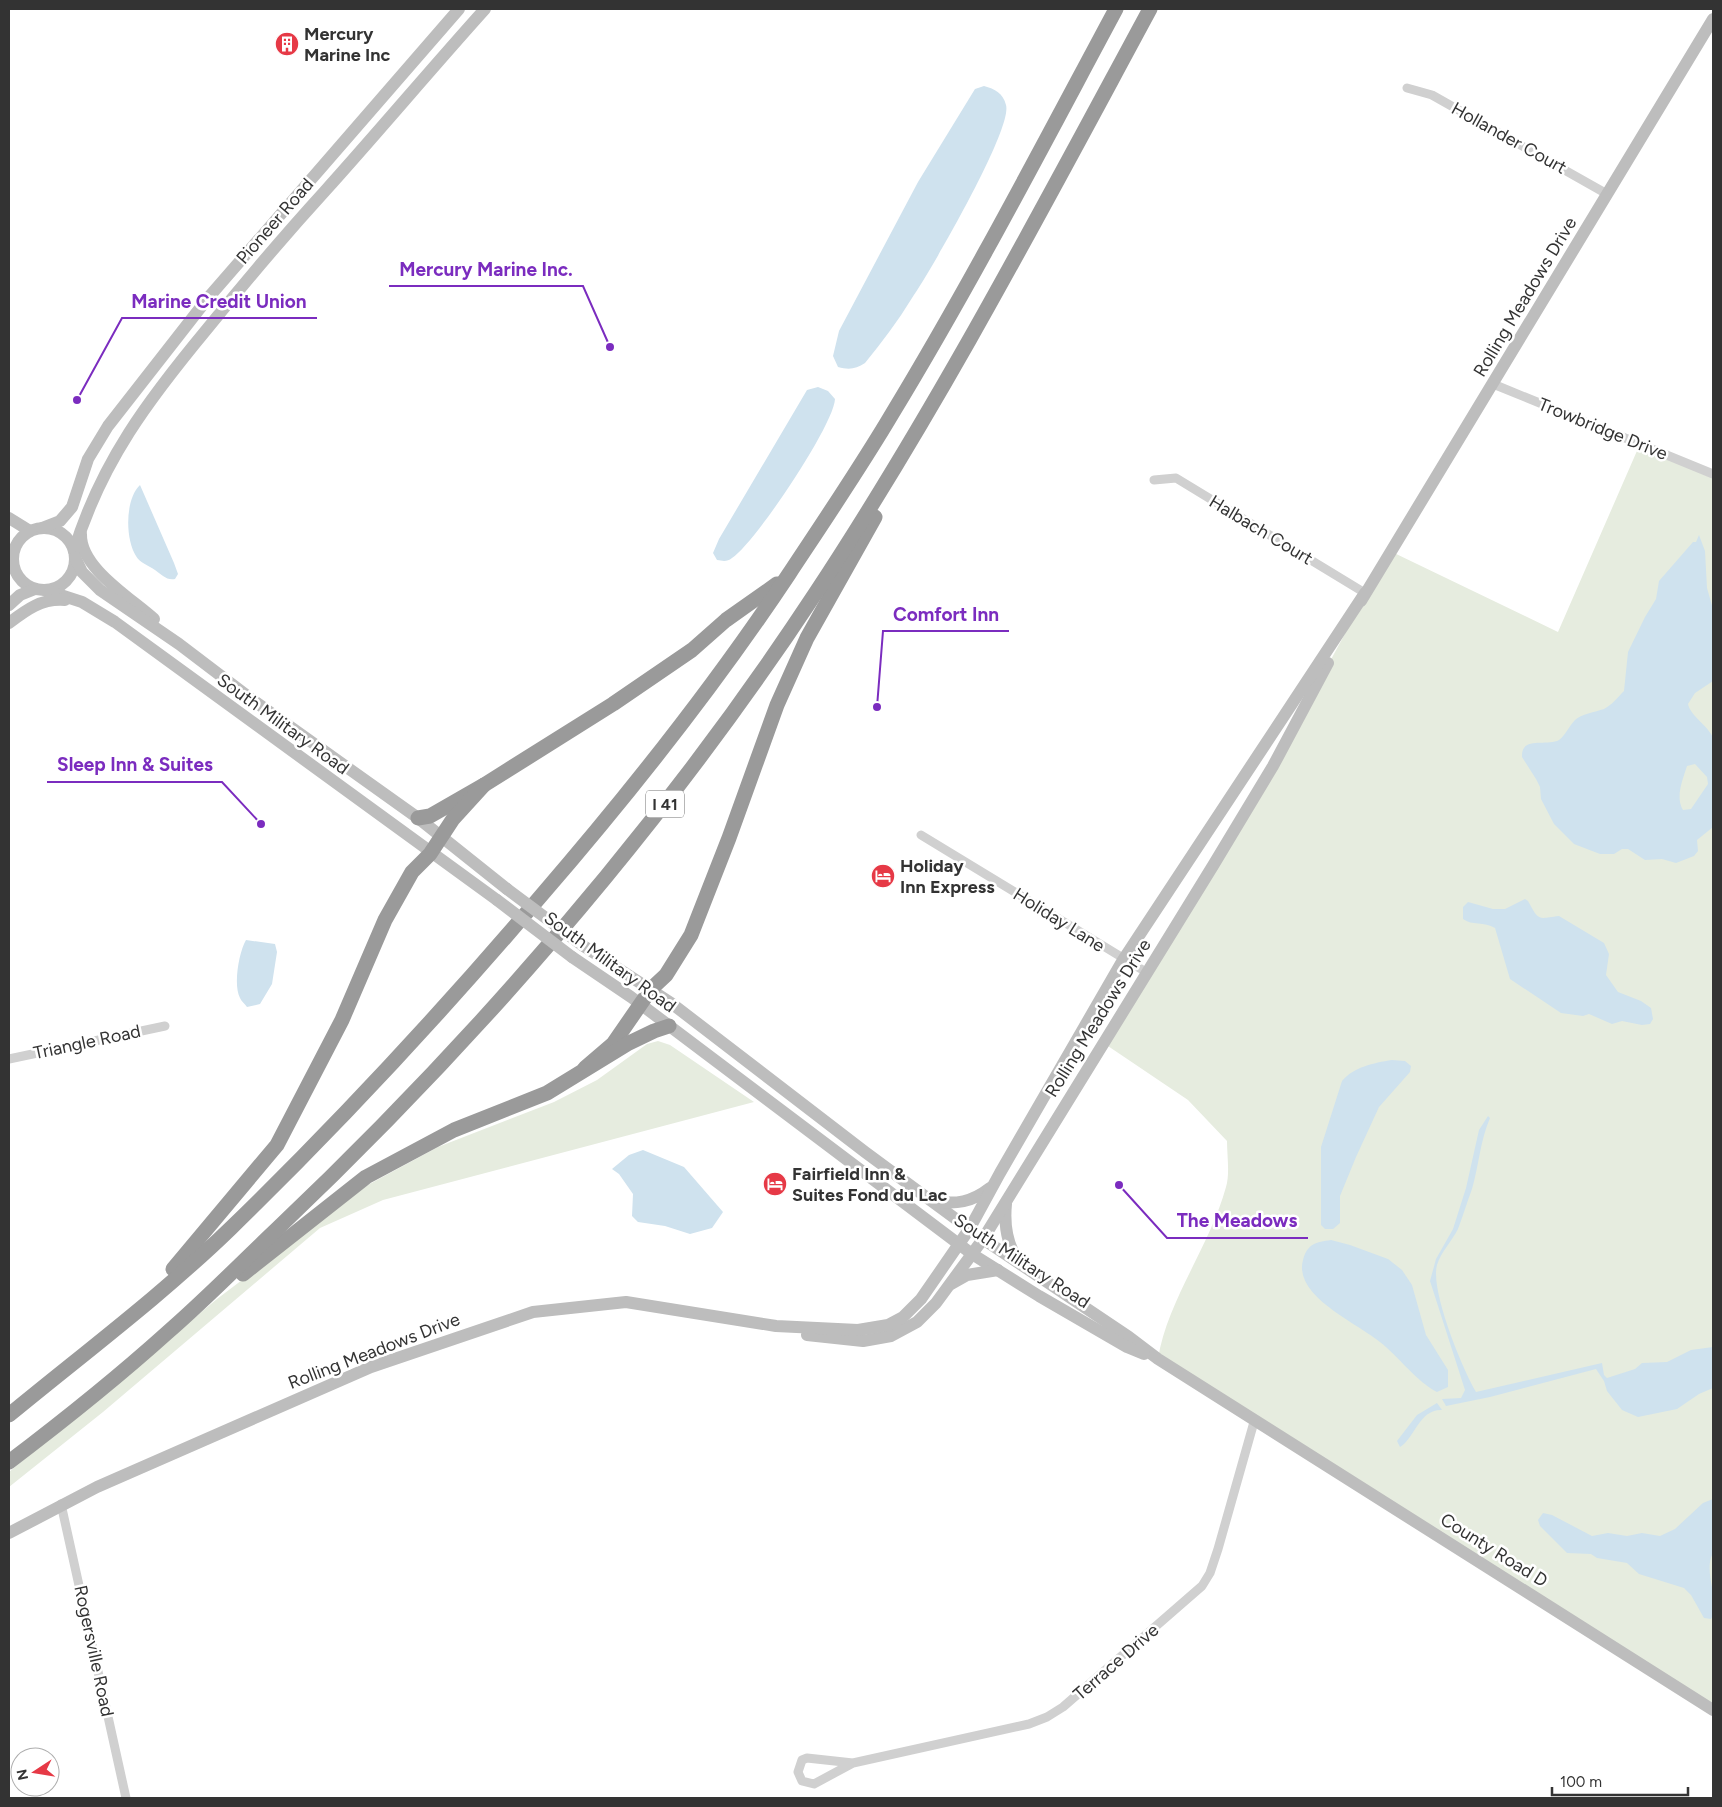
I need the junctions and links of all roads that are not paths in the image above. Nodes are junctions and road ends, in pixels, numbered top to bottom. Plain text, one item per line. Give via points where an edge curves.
1 (459, 9) edge
2 (484, 9) edge
3 (1116, 9) edge
4 (1150, 9) edge
5 (1713, 19) edge
6 (1407, 88) dead end
7 (1607, 194) junction
8 (1493, 384) junction
9 (917, 432) junction
10 (1713, 474) edge
11 (1154, 480) dead end
12 (9, 518) edge
13 (82, 523) junction
14 (36, 529) junction
15 (9, 544) edge
16 (75, 554) junction
17 (11, 562) edge
18 (787, 578) junction
19 (40, 590) junction
20 (1365, 593) junction
21 (9, 605) edge
22 (90, 606) junction
23 (9, 623) edge
24 (179, 644) junction
25 (484, 784) junction
26 (418, 818) junction
27 (921, 835) dead end
28 (441, 838) junction
29 (430, 854) junction
30 (1123, 960) junction
31 (1146, 972) junction
32 (651, 989) junction
33 (640, 1005) junction
34 (165, 1026) dead end
35 (669, 1026) junction
36 (9, 1059) edge
37 (585, 1068) junction
38 (994, 1184) junction
39 (931, 1200) junction
40 (1007, 1200) junction
41 (970, 1228) junction
42 (983, 1239) junction
43 (960, 1244) junction
44 (972, 1254) junction
45 (1020, 1264) junction
46 (998, 1270) junction
47 (949, 1285) junction
48 (145, 1304) junction
49 (776, 1326) junction
50 (169, 1332) junction
51 (1158, 1359) junction
52 (9, 1415) edge
53 (1254, 1422) junction
54 (9, 1462) edge
55 (61, 1504) junction
56 (9, 1533) edge
57 (1713, 1710) edge
58 (853, 1763) junction
59 (126, 1798) edge

1 - 14 main road, Pioneer Road via 212,293 108,426 88,459 72,507 60,520
2 - 13 main road, Pioneer Road via 260,264 182,360 127,433
3 - 18 highway, I 41 via 997,230 892,414
4 - 9 highway, I 41
5 - 7 main road, Rolling Meadows Drive
6 - 7 street, Hollander Court via 1432,95
7 - 8 main road, Rolling Meadows Drive
8 - 10 street, Trowbridge Drive
8 - 20 main road, Rolling Meadows Drive
9 - 32 highway via 881,506 807,638 777,705 730,838 690,935 666,975
9 - 50 highway, I 41 via 814,596 668,801 607,876 408,1101
11 - 20 street, Halbach Court via 1176,478
12 - 14 main road
13 - 16 main road, Pioneer Road
13 - 24 main road via 82,543 94,566
14 - 16 main road via 53,529 62,533 70,541
14 - 17 main road via 18,541
15 - 17 main road
16 - 19 main road via 74,567 64,583
16 - 24 main road, South Military Road via 82,572 100,590
17 - 19 main road via 20,579
18 - 25 highway via 621,699
18 - 48 highway, I 41 via 640,778 459,992 384,1073 228,1230
19 - 21 main road via 20,595
19 - 22 main road, South Military Road via 69,596
20 - 30 main road, Rolling Meadows Drive
20 - 31 main road, Rolling Meadows Drive via 1273,766
22 - 23 main road via 69,601 46,601
22 - 29 main road, South Military Road
24 - 26 main road, South Military Road
25 - 26 highway via 430,816
25 - 28 highway
26 - 28 main road, South Military Road
27 - 30 street, Holiday Lane
28 - 29 highway
28 - 32 main road, South Military Road, bridge via 582,945
29 - 33 main road, South Military Road, bridge
29 - 48 highway via 412,872 385,920 342,1020 277,1146
30 - 31 street, Holiday Lane
30 - 38 main road, Rolling Meadows Drive
31 - 40 main road, Rolling Meadows Drive
32 - 33 highway
32 - 39 main road, South Military Road
33 - 35 main road, South Military Road
33 - 37 highway via 613,1044
34 - 36 street, Triangle Road
35 - 37 highway via 644,1035
35 - 43 main road, South Military Road
37 - 50 highway via 547,1093 454,1130 366,1177
38 - 39 main road via 965,1202 948,1204
38 - 41 main road, Rolling Meadows Drive
39 - 41 main road, South Military Road
40 - 42 main road, Rolling Meadows Drive
40 - 45 main road via 1007,1233
41 - 42 main road, South Military Road
41 - 43 main road, Rolling Meadows Drive
42 - 44 main road, Rolling Meadows Drive
42 - 45 main road, South Military Road
43 - 44 main road, South Military Road
43 - 49 main road, Rolling Meadows Drive via 921,1299 888,1325 858,1330
44 - 46 main road, South Military Road
44 - 47 main road, Rolling Meadows Drive
45 - 51 main road, South Military Road
46 - 47 main road via 967,1276
46 - 51 main road, South Military Road via 1112,1338
47 - 49 main road, Rolling Meadows Drive via 917,1322 881,1338 863,1341 827,1338
48 - 52 highway, I 41
49 - 55 main road, Rolling Meadows Drive via 626,1302 533,1312 371,1367
50 - 54 highway, I 41
51 - 53 main road, South Military Road
53 - 57 main road, County Road D
53 - 58 street, Terrace Drive via 1218,1549 1202,1586 1063,1707 1029,1724
55 - 56 main road, Rolling Meadows Drive
55 - 59 street, Rogersville Road
58 - 58 street, Terrace Drive via 807,1758 798,1766 799,1777 814,1784

